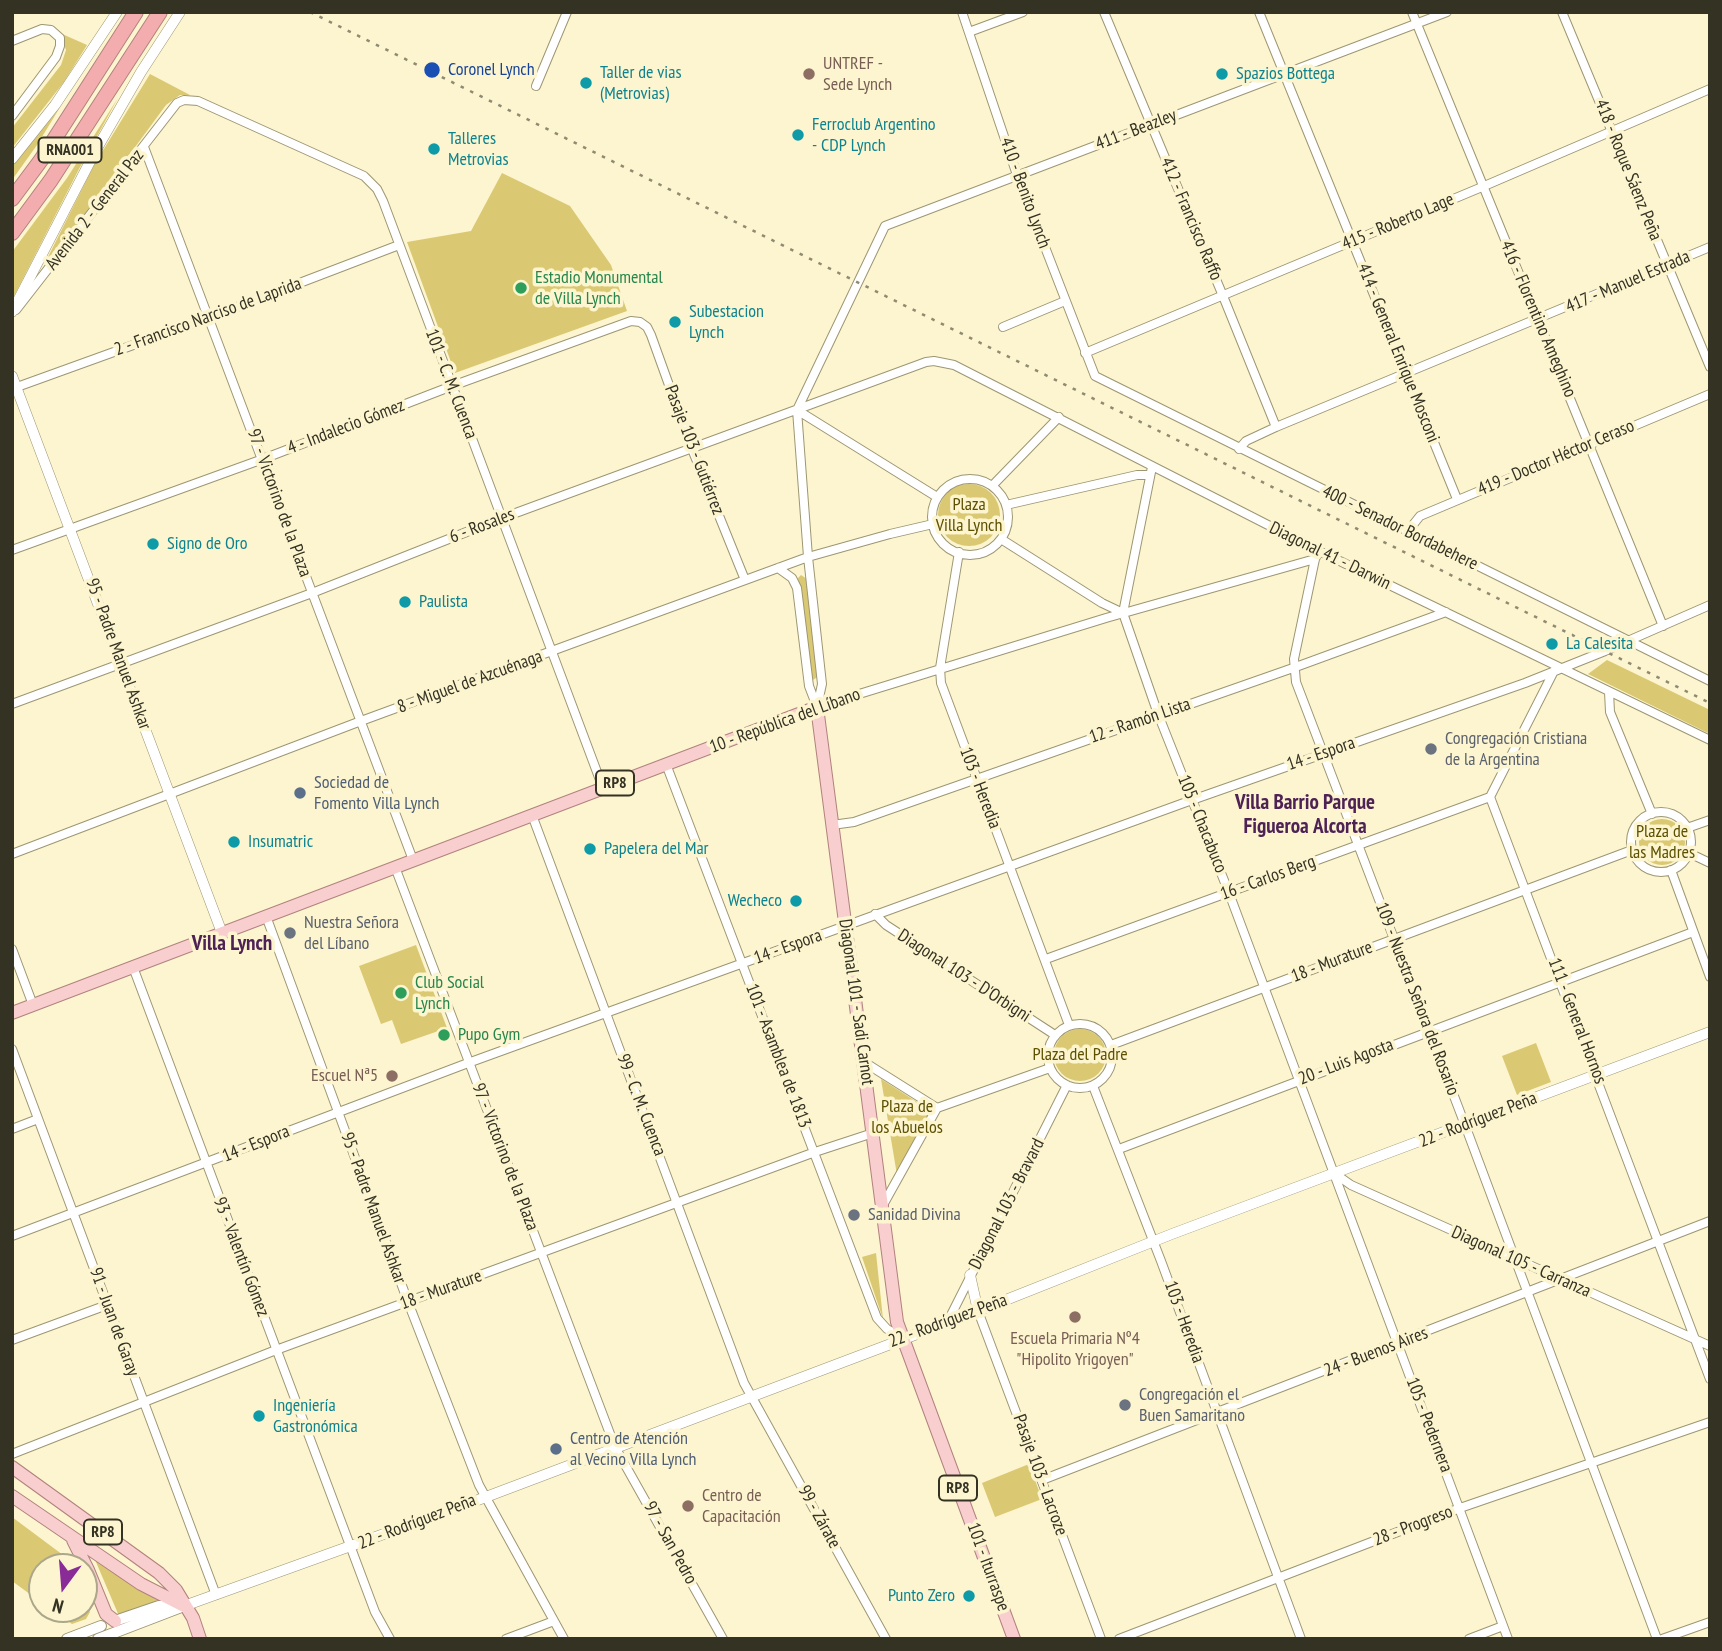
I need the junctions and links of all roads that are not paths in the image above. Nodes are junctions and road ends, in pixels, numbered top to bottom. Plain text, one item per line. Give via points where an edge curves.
1 (117, 12) edge
2 (136, 12) edge
3 (160, 12) edge
4 (180, 12) edge
5 (567, 12) edge
6 (962, 12) edge
7 (1023, 12) edge
8 (1104, 12) edge
9 (1259, 12) edge
10 (1412, 12) edge
11 (1447, 12) edge
12 (1562, 12) edge
13 (1417, 24) junction
14 (969, 32) junction
15 (12, 41) edge
16 (1284, 74) junction
17 (536, 86) dead end
18 (1710, 89) edge
19 (177, 103) joint
20 (12, 116) edge
21 (1151, 125) junction
22 (1612, 130) junction
23 (144, 147) junction
24 (12, 159) edge
25 (1017, 175) junction
26 (1482, 187) junction
27 (12, 199) edge
28 (12, 233) edge
29 (1353, 241) junction
30 (399, 244) junction
31 (1710, 247) edge
32 (1667, 266) junction
33 (1223, 296) junction
34 (1065, 301) junction
35 (12, 314) edge
36 (208, 318) junction
37 (1537, 319) junction
38 (640, 322) joint
39 (1003, 327) dead end
40 (1085, 353) junction
41 (954, 365) joint
42 (1710, 366) edge
43 (1092, 373) joint
44 (1407, 373) junction
45 (12, 376) edge
46 (452, 386) junction
47 (17, 387) junction
48 (1710, 394) edge
49 (797, 410) junction
50 (1059, 417) junction
51 (1276, 427) junction
52 (1591, 443) junction
53 (692, 449) junction
54 (1239, 449) junction
55 (263, 459) junction
56 (1151, 471) junction
57 (992, 486) junction
58 (937, 498) junction
59 (1457, 499) junction
60 (1006, 505) junction
61 (502, 518) junction
62 (933, 524) junction
63 (72, 529) junction
64 (1408, 531) junction
65 (1001, 539) junction
66 (12, 550) edge
67 (959, 552) junction
68 (1317, 555) junction
69 (808, 557) junction
70 (778, 568) junction
71 (745, 580) junction
72 (312, 593) junction
73 (1710, 605) edge
74 (1446, 611) junction
75 (1123, 613) junction
76 (1663, 626) junction
77 (1628, 641) junction
78 (552, 652) junction
79 (121, 665) junction
80 (940, 668) junction
81 (1293, 668) junction
82 (1558, 670) junction
83 (1710, 681) edge
84 (1609, 692) junction
85 (12, 704) edge
86 (817, 707) junction
87 (1158, 714) junction
88 (361, 721) junction
89 (1710, 740) edge
90 (1323, 753) junction
91 (666, 764) junction
92 (976, 779) junction
93 (603, 788) junction
94 (170, 795) junction
95 (1490, 797) junction
96 (1192, 800) junction
97 (532, 814) junction
98 (1651, 814) junction
99 (1710, 820) edge
100 (832, 825) junction
101 (1687, 828) junction
102 (1359, 845) junction
103 (1632, 850) junction
104 (1689, 853) junction
105 (12, 854) edge
106 (413, 860) junction
107 (1710, 863) edge
108 (395, 867) junction
109 (1010, 867) junction
110 (1671, 870) junction
111 (1526, 890) junction
112 (1229, 893) junction
113 (875, 915) junction
114 (266, 916) junction
115 (846, 925) junction
116 (1693, 932) junction
117 (222, 933) junction
118 (1393, 939) junction
119 (12, 949) edge
120 (1046, 959) junction
121 (743, 964) junction
122 (133, 967) junction
123 (1710, 977) edge
124 (1562, 982) junction
125 (1264, 987) junction
126 (33, 1005) junction
127 (12, 1013) edge
128 (606, 1013) junction
129 (1069, 1026) junction
130 (1429, 1031) junction
131 (1710, 1032) edge
132 (1055, 1035) junction
133 (1111, 1045) junction
134 (12, 1049) edge
135 (864, 1062) junction
136 (468, 1063) junction
137 (1050, 1068) junction
138 (1597, 1075) junction
139 (1298, 1080) junction
140 (1068, 1085) junction
141 (1093, 1086) junction
142 (937, 1108) junction
143 (337, 1112) junction
144 (38, 1119) junction
145 (1465, 1125) junction
146 (12, 1129) edge
147 (873, 1133) junction
148 (1119, 1149) junction
149 (815, 1152) junction
150 (206, 1164) junction
151 (1334, 1173) junction
152 (678, 1203) junction
153 (882, 1207) junction
154 (74, 1213) junction
155 (1710, 1221) edge
156 (12, 1236) edge
157 (1153, 1241) junction
158 (1659, 1241) junction
159 (542, 1253) junction
160 (1514, 1259) junction
161 (970, 1275) junction
162 (1560, 1280) junction
163 (1527, 1294) junction
164 (408, 1302) junction
165 (107, 1305) junction
166 (978, 1311) junction
167 (947, 1322) junction
168 (902, 1338) junction
169 (1695, 1339) junction
170 (12, 1340) edge
171 (1398, 1343) junction
172 (1710, 1346) edge
173 (276, 1350) junction
174 (1710, 1378) edge
175 (750, 1395) junction
176 (144, 1403) junction
177 (1217, 1413) junction
178 (1710, 1422) edge
179 (615, 1447) junction
180 (12, 1454) edge
181 (1590, 1463) junction
182 (12, 1467) edge
183 (1042, 1480) junction
184 (12, 1496) edge
185 (485, 1496) junction
186 (1460, 1508) junction
187 (71, 1536) junction
188 (351, 1547) junction
189 (1278, 1577) junction
190 (216, 1595) junction
191 (184, 1606) junction
192 (554, 1621) junction
193 (1710, 1622) edge
194 (105, 1625) edge
195 (1503, 1626) junction
196 (67, 1639) edge
197 (200, 1639) edge
198 (390, 1639) edge
199 (506, 1639) edge
200 (564, 1639) edge
201 (723, 1639) edge
202 (887, 1639) edge
203 (1014, 1639) edge
204 (1101, 1639) edge
205 (1119, 1639) edge
206 (1301, 1639) edge
207 (1469, 1639) edge
208 (1508, 1639) edge
209 (1657, 1639) edge
210 (1662, 1639) edge

1 - 24 street via 55,105
2 - 27 highway, RNA001
3 - 28 highway, RNA001
4 - 35 street via 90,161
5 - 17 street
6 - 14 street, 410 - Benito Lynch
7 - 14 street
8 - 21 street, 412 - Francisco Raffo
9 - 16 street, 414 - General Enrique Mosconi
10 - 13 street, 416 - Florentino Ameghino
11 - 13 street, 411 - Beazley
12 - 22 street, 418 - Roque Sáenz Peña
13 - 16 street, 411 - Beazley
13 - 26 street, 416 - Florentino Ameghino
14 - 25 street, 410 - Benito Lynch
15 - 20 street via 42,29 60,38 56,57
16 - 21 street, 411 - Beazley
16 - 29 street, 414 - General Enrique Mosconi
18 - 22 street, 415 - Roberto Lage
19 - 23 street, Avenida 2 - General Paz
19 - 30 street, 101 - C. M. Cuenca via 198,101 364,176 377,189
21 - 25 street, 411 - Beazley
21 - 33 street, 412 - Francisco Raffo
22 - 26 street, 415 - Roberto Lage
22 - 32 street, 418 - Roque Sáenz Peña
23 - 35 street, Avenida 2 - General Paz
23 - 36 street, 97 - Victorino de la Plaza
25 - 34 street, 410 - Benito Lynch
25 - 49 street, 411 - Beazley via 889,224 882,231
26 - 29 street, 415 - Roberto Lage
26 - 37 street, 416 - Florentino Ameghino
29 - 33 street, 415 - Roberto Lage
29 - 44 street, 414 - General Enrique Mosconi
30 - 36 street, 2 - Francisco Narciso de Laprida
30 - 46 street, 101 - C. M. Cuenca
31 - 32 street, 417 - Manuel Estrada
32 - 37 street, 417 - Manuel Estrada
32 - 42 street, 418 - Roque Sáenz Peña
33 - 40 street, 415 - Roberto Lage
33 - 51 street, 412 - Francisco Raffo
34 - 39 street
34 - 40 street, 410 - Benito Lynch
36 - 47 street, 2 - Francisco Narciso de Laprida
36 - 55 street, 97 - Victorino de la Plaza
37 - 44 street, 417 - Manuel Estrada
37 - 52 street, 416 - Florentino Ameghino
38 - 46 street, 4 - Indalecio Gómez via 621,324
38 - 53 street, Pasaje 103 - Gutiérrez via 652,335
40 - 43 street, 410 - Benito Lynch
41 - 49 street, 6 - Rosales via 926,362
41 - 50 street, Diagonal 41 - Darwin
43 - 54 street, 400 - Senador Bordabehere
44 - 51 street, 417 - Manuel Estrada
44 - 59 street, 414 - General Enrique Mosconi
45 - 47 street, 95 - Padre Manuel Ashkar
46 - 55 street, 4 - Indalecio Gómez
46 - 61 street, 101 - C. M. Cuenca
47 - 63 street, 95 - Padre Manuel Ashkar
48 - 52 street, 419 - Doctor Héctor Ceraso
49 - 53 street, 6 - Rosales
49 - 58 street
49 - 69 street, Diagonal 101 - Sadi Carnot
50 - 56 street, Diagonal 41 - Darwin
50 - 57 street
51 - 54 street, 417 - Manuel Estrada
52 - 59 street, 419 - Doctor Héctor Ceraso
52 - 76 street, 416 - Florentino Ameghino
53 - 61 street, 6 - Rosales
53 - 71 street, Pasaje 103 - Gutiérrez
54 - 64 street, 400 - Senador Bordabehere
55 - 63 street, 4 - Indalecio Gómez
55 - 72 street, 97 - Victorino de la Plaza
56 - 60 street
56 - 68 street, Diagonal 41 - Darwin
56 - 75 street
57 - 58 street via 962,479
57 - 60 street
58 - 62 street
59 - 64 street, 419 - Doctor Héctor Ceraso via 1420,516
60 - 65 street via 1007,527
61 - 72 street, 6 - Rosales
61 - 78 street, 101 - C. M. Cuenca
62 - 67 street via 943,544
62 - 69 street, 8 - Miguel de Azcuénaga
63 - 66 street, 4 - Indalecio Gómez
63 - 79 street, 95 - Padre Manuel Ashkar
64 - 77 street, 400 - Senador Bordabehere
65 - 67 street via 986,551
65 - 75 street
67 - 80 street
68 - 74 street, Diagonal 41 - Darwin
68 - 75 street, 10 - República del Líbano
68 - 81 street, 109 - Nuestra Señora del Rosario
69 - 70 street, 8 - Miguel de Azcuénaga
69 - 86 street, Diagonal 101 - Sadi Carnot via 822,684
70 - 71 street, 8 - Miguel de Azcuénaga
70 - 86 street, Diagonal 101 - Sadi Carnot via 797,588 808,686
71 - 78 street, 8 - Miguel de Azcuénaga
72 - 79 street, 6 - Rosales
72 - 88 street, 97 - Victorino de la Plaza
73 - 76 street, 14 - Espora
74 - 81 street, 12 - Ramón Lista
74 - 82 street, Diagonal 41 - Darwin
75 - 80 street, 10 - República del Líbano
75 - 87 street, 105 - Chacabuco
76 - 77 street, 14 - Espora
77 - 82 street, 14 - Espora
77 - 83 street, 400 - Senador Bordabehere
78 - 88 street, 8 - Miguel de Azcuénaga
78 - 93 street, 101 - C. M. Cuenca
79 - 85 street, 6 - Rosales
79 - 94 street, 95 - Padre Manuel Ashkar
80 - 86 street, 10 - República del Líbano
80 - 92 street, 103 - Heredia via 941,683
81 - 87 street, 12 - Ramón Lista
81 - 90 street, 109 - Nuestra Señora del Rosario
82 - 84 street, Diagonal 41 - Darwin
82 - 90 street, 14 - Espora
82 - 95 street
84 - 89 street, Diagonal 41 - Darwin
84 - 98 street via 1610,712
86 - 91 main road, 10 - República del Líbano / RP8
86 - 100 main road, Diagonal 101 - Sadi Carnot / RP8
87 - 92 street, 12 - Ramón Lista
87 - 96 street, 105 - Chacabuco
88 - 94 street, 8 - Miguel de Azcuénaga
88 - 106 street, 97 - Victorino de la Plaza
90 - 96 street, 14 - Espora
90 - 102 street, 109 - Nuestra Señora del Rosario
91 - 93 main road, 10 - República del Líbano / RP8
91 - 121 street, 101 - Asamblea de 1813
92 - 100 street, 12 - Ramón Lista via 854,822
92 - 109 street, 103 - Heredia
93 - 97 main road, 10 - República del Líbano / RP8
94 - 105 street, 8 - Miguel de Azcuénaga
94 - 117 street, 95 - Padre Manuel Ashkar
95 - 102 street, 16 - Carlos Berg
95 - 111 street, 111 - General Hornos
96 - 109 street, 14 - Espora
96 - 112 street, 105 - Chacabuco
97 - 106 main road, 10 - República del Líbano / RP8
97 - 128 street, 99 - C. M. Cuenca
98 - 101 street via 1677,817
98 - 103 street via 1636,825
99 - 101 street
100 - 115 main road, Diagonal 101 - Sadi Carnot / RP8
101 - 104 street
102 - 112 street, 16 - Carlos Berg
102 - 118 street, 109 - Nuestra Señora del Rosario
103 - 110 street via 1644,867
103 - 111 street, 18 - Murature
104 - 107 street
104 - 110 street
106 - 108 main road, 10 - República del Líbano / RP8
108 - 114 main road, 10 - República del Líbano / RP8
108 - 136 street, 97 - Victorino de la Plaza
109 - 113 street, 14 - Espora
109 - 120 street, 103 - Heredia
110 - 116 street
111 - 118 street, 18 - Murature
111 - 124 street, 111 - General Hornos
112 - 120 street, 16 - Carlos Berg
112 - 125 street, 105 - Chacabuco
113 - 115 street, 14 - Espora
113 - 132 street, Diagonal 103 - D'Orbigni
114 - 117 main road, RP8
114 - 143 street, 95 - Padre Manuel Ashkar
115 - 121 street, 14 - Espora
115 - 135 main road, Diagonal 101 - Sadi Carnot / RP8
116 - 123 street
116 - 124 street, 20 - Luis Agosta
117 - 122 main road, RP8
118 - 125 street, 18 - Murature
118 - 130 street, 109 - Nuestra Señora del Rosario
119 - 126 street
120 - 129 street, 103 - Heredia
121 - 128 street, 14 - Espora
121 - 149 street, 101 - Asamblea de 1813
122 - 126 main road, RP8
122 - 150 street, 93 - Valentín Gómez
124 - 130 street, 20 - Luis Agosta
124 - 138 street, 111 - General Hornos
125 - 133 street, 18 - Murature
125 - 139 street, 105 - Chacabuco
126 - 127 main road, RP8
128 - 136 street, 14 - Espora
128 - 152 street, 99 - C. M. Cuenca
129 - 132 street
129 - 133 street via 1099,1029
130 - 139 street, 20 - Luis Agosta
130 - 145 street, 109 - Nuestra Señora del Rosario
131 - 138 street, 22 - Rodríguez Peña
132 - 137 street via 1048,1051
133 - 141 street via 1111,1065
134 - 144 street, 91 - Juan de Garay
135 - 142 street
135 - 147 main road, Diagonal 101 - Sadi Carnot / RP8
136 - 143 street, 14 - Espora
136 - 159 street, 97 - Victorino de la Plaza
137 - 140 street
137 - 142 street
138 - 145 street, 22 - Rodríguez Peña
138 - 158 street, 111 - General Hornos
139 - 148 street, 20 - Luis Agosta
139 - 151 street, 105 - Chacabuco
140 - 141 street
140 - 161 street, Diagonal 103 - Bravard
141 - 148 street, 103 - Heredia
142 - 153 street
143 - 150 street, 14 - Espora
143 - 164 street, 95 - Padre Manuel Ashkar
144 - 146 street
144 - 154 street, 91 - Juan de Garay
145 - 151 street, 22 - Rodríguez Peña
145 - 160 street, 109 - Nuestra Señora del Rosario
147 - 149 street, 18 - Murature
147 - 153 main road, Diagonal 101 - Sadi Carnot / RP8
148 - 157 street, 103 - Heredia
149 - 152 street, 18 - Murature
149 - 168 street, 101 - Asamblea de 1813 via 877,1318
150 - 154 street, 14 - Espora
150 - 173 street, 93 - Valentín Gómez
151 - 157 street, 22 - Rodríguez Peña
151 - 160 street, Diagonal 105 - Carranza
151 - 171 street, 105 - Pedernera
152 - 159 street, 18 - Murature
152 - 175 street, 99 - C. M. Cuenca
153 - 168 main road, Diagonal 101 - Sadi Carnot / RP8
154 - 156 street, 14 - Espora
154 - 165 street, 91 - Juan de Garay
155 - 158 street, 24 - Buenos Aires
157 - 166 street, 22 - Rodríguez Peña
157 - 177 street, 103 - Heredia
158 - 162 street, 24 - Buenos Aires
158 - 169 street, 111 - General Hornos
159 - 164 street, 18 - Murature
159 - 179 street, 97 - Victorino de la Plaza
160 - 162 street, Diagonal 105 - Carranza
160 - 163 street, 109 - Nuestra Señora del Rosario
161 - 166 street
161 - 167 street, Diagonal 103 - Bravard
162 - 163 street, 24 - Buenos Aires
162 - 169 street, Diagonal 105 - Carranza
163 - 171 street, 24 - Buenos Aires
163 - 181 street, 109 - Nuestra Señora del Rosario
164 - 173 street, 18 - Murature
164 - 185 street, 95 - Padre Manuel Ashkar
165 - 170 street
165 - 176 street, 91 - Juan de Garay
166 - 167 street, 22 - Rodríguez Peña
166 - 183 street, Pasaje 103 - Lacroze
167 - 168 street, 22 - Rodríguez Peña
168 - 175 street, 22 - Rodríguez Peña
168 - 203 main road, 101 - Iturraspe / RP8
169 - 172 street, Diagonal 105 - Carranza
169 - 174 street, 111 - General Hornos
171 - 177 street, 24 - Buenos Aires
171 - 186 street, 105 - Pedernera
173 - 176 street, 18 - Murature
173 - 188 street, 93 - Valentín Gómez
175 - 179 street, 22 - Rodríguez Peña
175 - 202 street, 99 - Zárate
176 - 180 street, 18 - Murature
176 - 190 street, 91 - Juan de Garay
177 - 183 street, 24 - Buenos Aires
177 - 189 street, 103 - Heredia
178 - 181 street, 28 - Progreso
179 - 185 street, 22 - Rodríguez Peña
179 - 201 street, 97 - San Pedro
181 - 186 street, 28 - Progreso
181 - 209 street, 109 - Nuestra Señora del Rosario
182 - 191 main road, RP8 via 159,1573
183 - 204 street, Pasaje 103 - Lacroze
184 - 187 main road, RP8
185 - 188 street, 22 - Rodríguez Peña
185 - 192 street, 95 - Padre Manuel Ashkar
186 - 189 street, 28 - Progreso
186 - 195 street, 105 - Pedernera
187 - 191 main road, RP8 via 141,1584
187 - 194 main road via 88,1570
188 - 190 street, 22 - Rodríguez Peña
188 - 198 street, 93 - Valentín Gómez
189 - 205 street, 28 - Progreso
189 - 206 street, 103 - Heredia
190 - 191 street, 22 - Rodríguez Peña
191 - 194 main road, 22 - Rodríguez Peña
191 - 194 main road, 22 - Rodríguez Peña via 159,1606
191 - 197 main road, RP8
192 - 199 street
192 - 200 street, 95 - Padre Manuel Ashkar
193 - 210 street
194 - 196 main road, 22 - Rodríguez Peña
195 - 207 street
195 - 208 street, 105 - Pedernera

